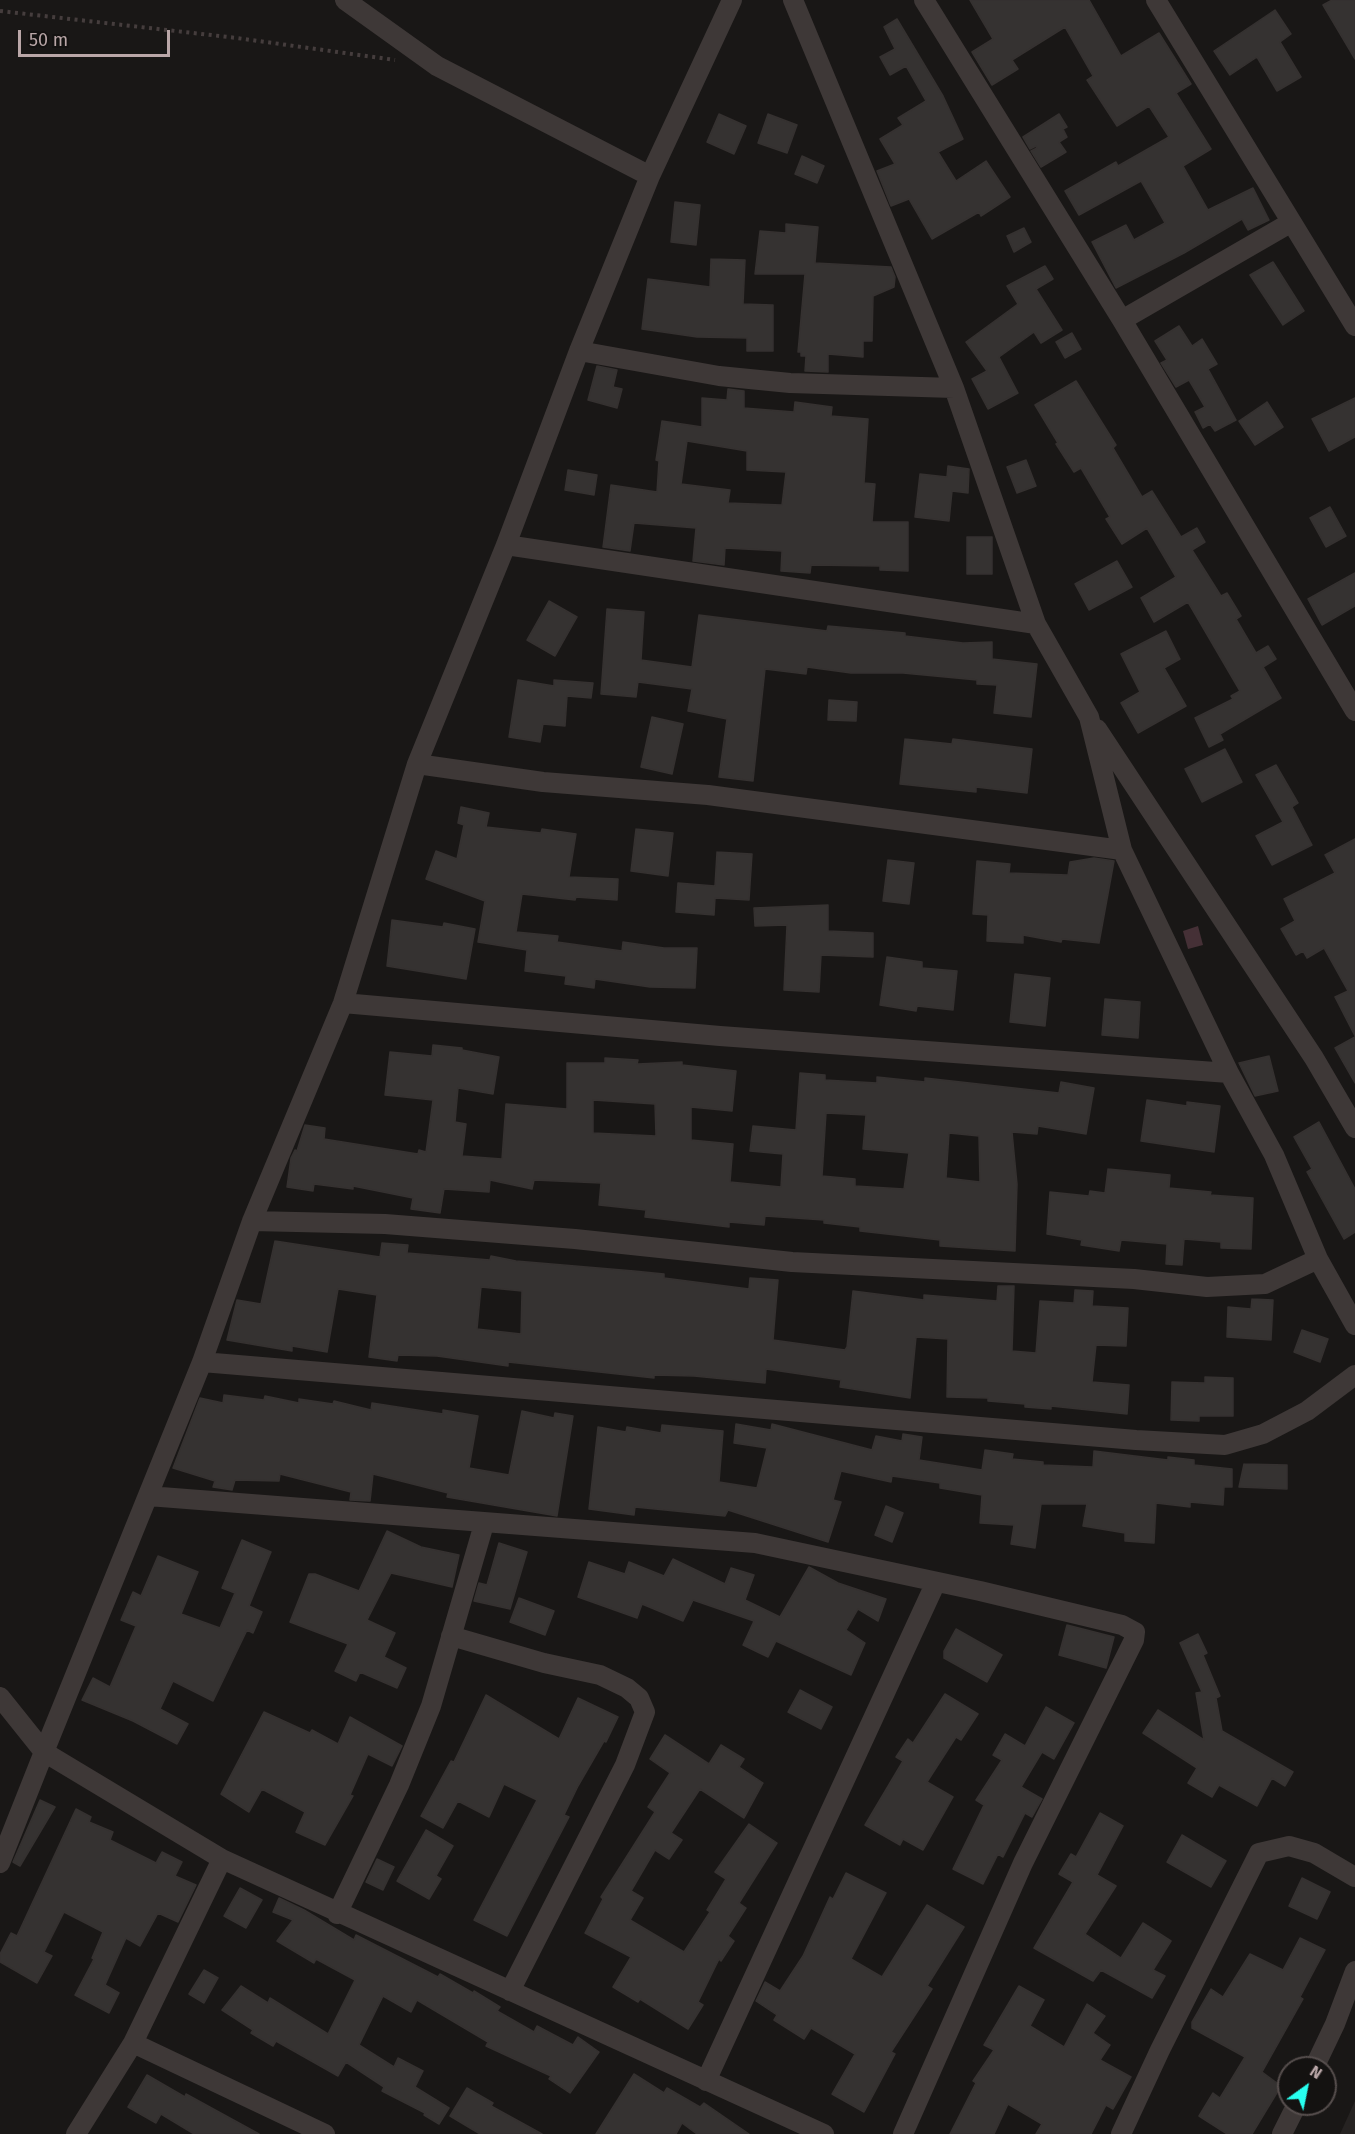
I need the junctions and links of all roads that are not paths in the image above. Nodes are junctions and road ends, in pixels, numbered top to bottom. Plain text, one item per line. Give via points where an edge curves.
1 (345, 0) edge
2 (732, 0) edge
3 (793, 0) edge
4 (924, 0) edge
5 (1156, 0) edge
6 (650, 176) junction
7 (1290, 223) junction
8 (1122, 320) junction
9 (1355, 326) edge
10 (579, 351) junction
11 (954, 388) junction
12 (506, 545) junction
13 (1036, 624) junction
14 (1355, 711) edge
15 (1089, 717) junction
16 (417, 764) junction
17 (1122, 850) junction
18 (343, 1003) junction
19 (1228, 1073) junction
20 (1355, 1128) edge
21 (252, 1221) junction
22 (1318, 1259) junction
23 (1355, 1325) edge
24 (202, 1362) junction
25 (1355, 1375) edge
26 (148, 1496) junction
27 (484, 1524) junction
28 (936, 1582) junction
29 (451, 1636) junction
30 (0, 1697) edge
31 (44, 1752) junction
32 (5, 1836) edge
33 (222, 1859) junction
34 (0, 1863) edge
35 (1355, 1877) edge
36 (337, 1914) junction
37 (1355, 1971) edge
38 (510, 1991) junction
39 (133, 2043) junction
40 (1320, 2056) edge
41 (706, 2081) junction
42 (1290, 2116) edge
43 (76, 2134) edge
44 (325, 2134) edge
45 (824, 2134) edge
46 (903, 2134) edge
47 (1121, 2134) edge
48 (1282, 2134) edge

1 - 6 street via 437,66
2 - 6 street
3 - 11 street
4 - 8 street
5 - 7 street
6 - 10 street
7 - 8 street
7 - 9 street
8 - 14 street
10 - 11 street via 718,376 801,384
10 - 12 street
11 - 13 street
12 - 13 street
12 - 16 street
13 - 15 street
15 - 17 street
15 - 20 street via 1314,1058
16 - 17 street via 543,782 708,795
16 - 18 street
17 - 19 street
18 - 19 street via 708,1035
18 - 21 street
19 - 22 street via 1274,1155
21 - 22 street via 385,1224 792,1262 1134,1279 1207,1287 1265,1284
21 - 24 street
22 - 23 street
24 - 25 street via 1225,1445 1263,1434 1298,1416
24 - 26 street
26 - 27 street
26 - 31 street
27 - 28 street via 755,1543
27 - 29 street
28 - 41 street
28 - 46 street via 1122,1625 1135,1632 1023,1863
29 - 36 street via 430,1706 399,1785
29 - 38 street via 600,1675 627,1688 639,1698 645,1712 625,1765
30 - 31 street
31 - 32 street
31 - 33 street
32 - 34 street
33 - 36 street
33 - 39 street
35 - 47 street via 1314,1853 1289,1846 1259,1853
36 - 38 street
37 - 40 street
38 - 41 street
39 - 43 street
39 - 44 street
41 - 45 street
42 - 48 street

